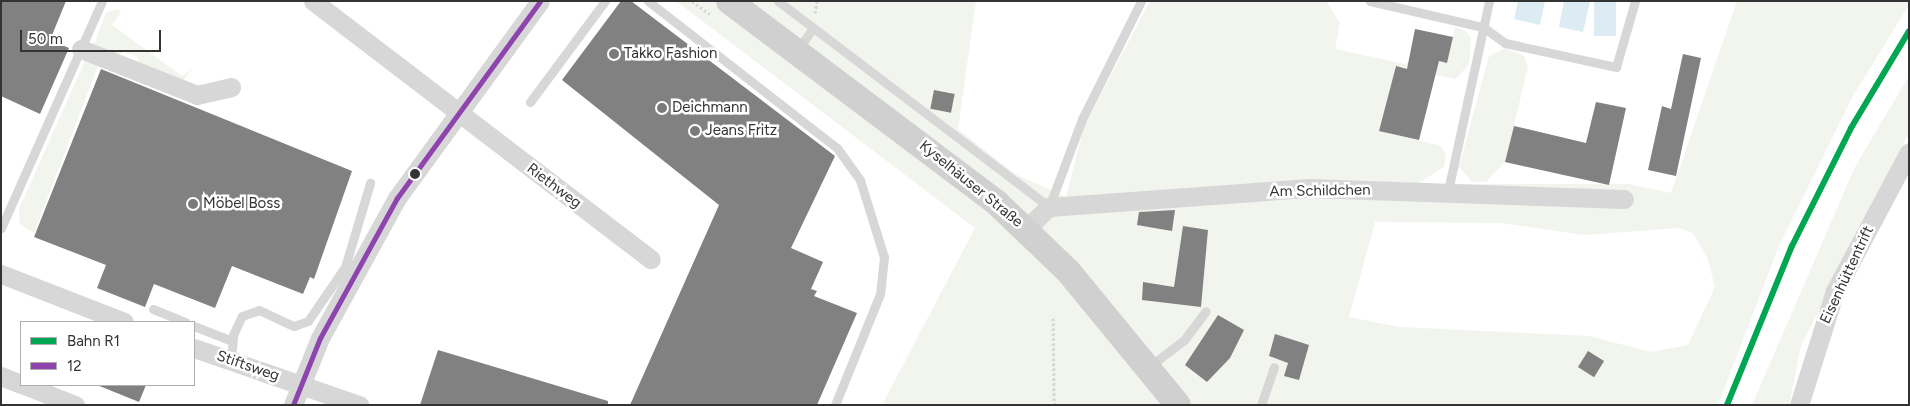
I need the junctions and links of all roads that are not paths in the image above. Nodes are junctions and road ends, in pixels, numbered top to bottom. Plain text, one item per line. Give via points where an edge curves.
1 (102, 1) edge
2 (313, 1) edge
3 (540, 1) edge
4 (605, 1) edge
5 (648, 1) edge
6 (778, 1) edge
7 (1141, 1) edge
8 (1370, 1) edge
9 (1489, 1) edge
10 (1635, 1) edge
11 (723, 10) edge
12 (1483, 27) junction
13 (813, 28) junction
14 (81, 49) junction
15 (798, 50) junction
16 (231, 87) dead end
17 (530, 102) dead end
18 (458, 110) junction
19 (1909, 152) edge
20 (370, 184) dead end
21 (1448, 192) junction
22 (1624, 199) dead end
23 (1050, 207) junction
24 (1, 228) edge
25 (1026, 228) junction
26 (652, 259) dead end
27 (350, 270) junction
28 (1, 274) edge
29 (153, 310) dead end
30 (1206, 311) dead end
31 (121, 321) edge
32 (182, 321) edge
33 (195, 326) edge
34 (232, 341) junction
35 (195, 348) edge
36 (231, 360) junction
37 (1149, 367) junction
38 (1274, 367) dead end
39 (1, 376) edge
40 (20, 383) edge
41 (301, 384) junction
42 (28, 386) edge
43 (75, 405) edge
44 (292, 405) edge
45 (360, 405) edge
46 (835, 405) edge
47 (1178, 405) edge
48 (1261, 405) edge
49 (1799, 405) edge

1 - 14 lane
2 - 18 street, Riethweg
3 - 18 street
4 - 17 lane
5 - 46 lane via 837,148 860,180 884,257 880,294
6 - 13 lane
7 - 23 lane via 1082,119
8 - 12 lane
9 - 12 lane
10 - 12 lane via 1616,67 1505,43
11 - 15 main road, Kyselhäuser Straße
12 - 21 lane
13 - 15 lane
13 - 23 lane
14 - 16 street via 197,95
14 - 24 lane
15 - 25 main road, Kyselhäuser Straße
18 - 26 street, Riethweg
18 - 27 street via 412,173
19 - 49 street, Eisenhüttentrift via 1836,291 1813,350
20 - 27 lane
21 - 22 street, Am Schildchen
21 - 23 street, Am Schildchen via 1309,188
23 - 25 street
25 - 37 main road, Kyselhäuser Straße
27 - 34 lane via 308,321 294,326 259,310 242,316
27 - 41 street
28 - 31 street
29 - 32 lane
30 - 37 lane via 1184,340
33 - 34 lane
34 - 36 lane
35 - 36 street, Stiftsweg
36 - 41 street, Stiftsweg
37 - 47 main road, Kyselhäuser Straße
38 - 48 lane
39 - 40 street
41 - 44 street
41 - 45 street, Stiftsweg
42 - 43 street

